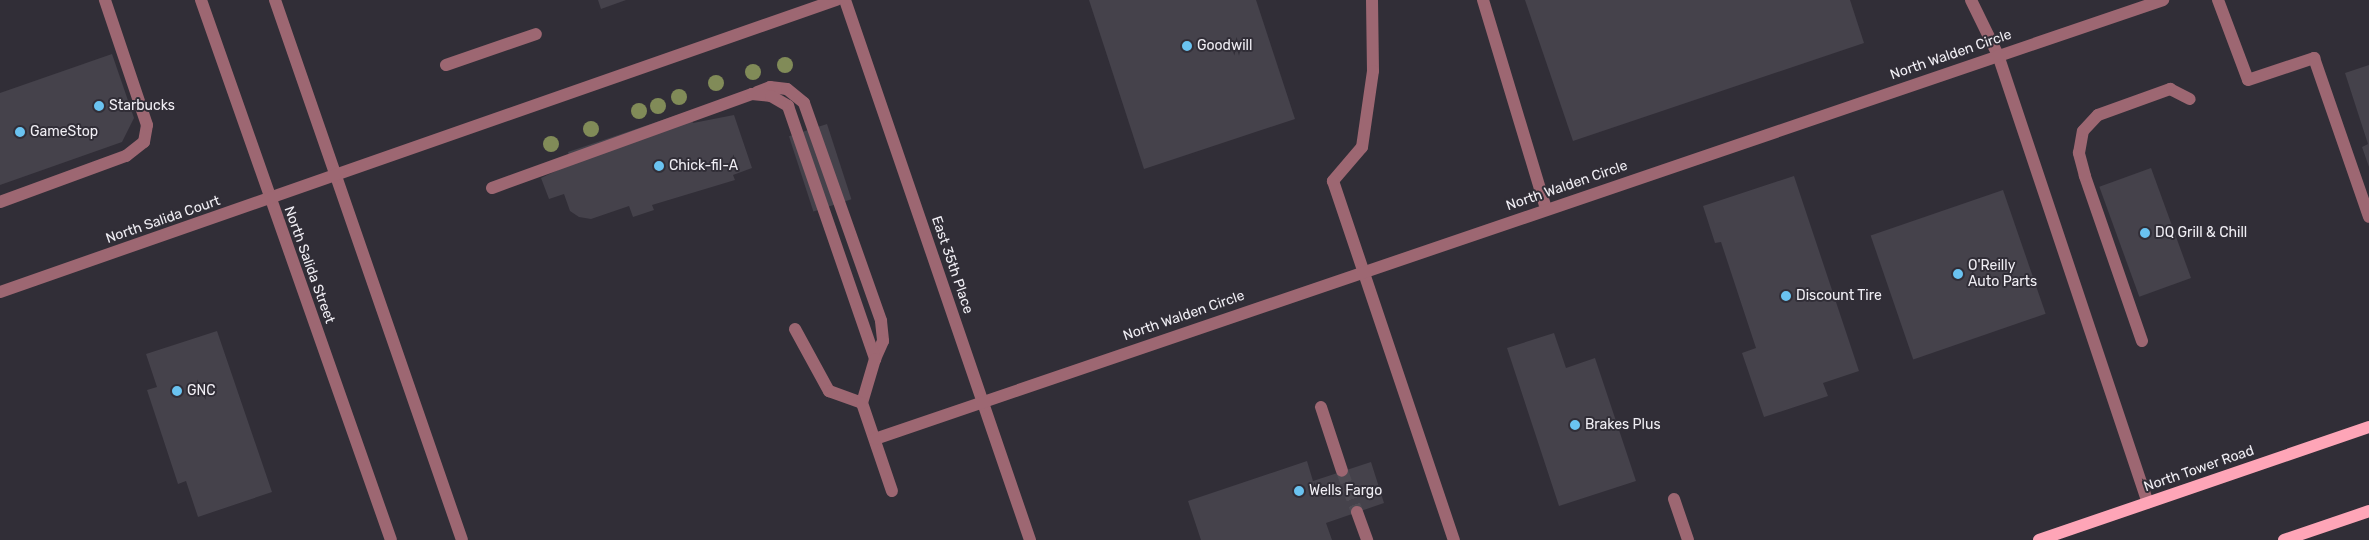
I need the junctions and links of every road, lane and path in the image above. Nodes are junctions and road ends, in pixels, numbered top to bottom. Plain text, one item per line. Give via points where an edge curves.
1 (105, 0) edge
2 (202, 0) edge
3 (275, 0) edge
4 (836, 0) edge
5 (845, 0) edge
6 (1372, 0) edge
7 (1483, 0) edge
8 (1971, 0) edge
9 (2163, 0) edge
10 (2218, 0) edge
11 (536, 34) dead end
12 (1998, 55) junction
13 (446, 65) dead end
14 (752, 94) junction
15 (2190, 100) dead end
16 (336, 176) junction
17 (492, 188) dead end
18 (270, 199) junction
19 (0, 202) edge
20 (1546, 209) junction
21 (2369, 217) edge
22 (1364, 271) junction
23 (0, 292) edge
24 (795, 329) dead end
25 (2142, 341) dead end
26 (875, 360) junction
27 (982, 400) junction
28 (862, 403) junction
29 (1321, 407) dead end
30 (2369, 427) edge
31 (875, 439) junction
32 (1342, 471) tunnel mouth
33 (892, 491) dead end
34 (1674, 499) dead end
35 (2148, 503) junction
36 (2369, 511) edge
37 (1357, 512) tunnel mouth
38 (390, 540) edge
39 (462, 540) edge
40 (1030, 540) edge
41 (1367, 540) edge
42 (1454, 540) edge
43 (1688, 540) edge
44 (2039, 540) edge
45 (2284, 540) edge

1 - 19 street via 147,125 144,142 126,156
2 - 18 street, North Salida Street
3 - 16 street
4 - 16 street, North Salida Court
5 - 27 street, East 35th Place
6 - 22 street via 1373,71 1362,147 1333,181
7 - 20 street
8 - 12 street
9 - 12 street, North Walden Circle
10 - 21 street via 2248,80 2314,58
11 - 13 street
12 - 20 street, North Walden Circle
12 - 35 street
14 - 17 street
14 - 26 street via 771,96 788,106
14 - 26 street via 770,88 787,89 804,103 881,321 883,341
15 - 25 street via 2170,89 2098,116 2083,131 2079,153 2085,176
16 - 18 street, North Salida Court
16 - 39 street
18 - 23 street, North Salida Court
18 - 38 street, North Salida Street
20 - 22 street, North Walden Circle
22 - 27 street, North Walden Circle
22 - 42 street
24 - 28 street via 829,391
26 - 28 street
27 - 31 street, North Walden Circle
27 - 40 street, East 35th Place
28 - 31 street
29 - 32 street
30 - 35 main road, North Tower Road
31 - 33 street
34 - 43 street
35 - 44 main road, North Tower Road
36 - 45 main road
37 - 41 street

